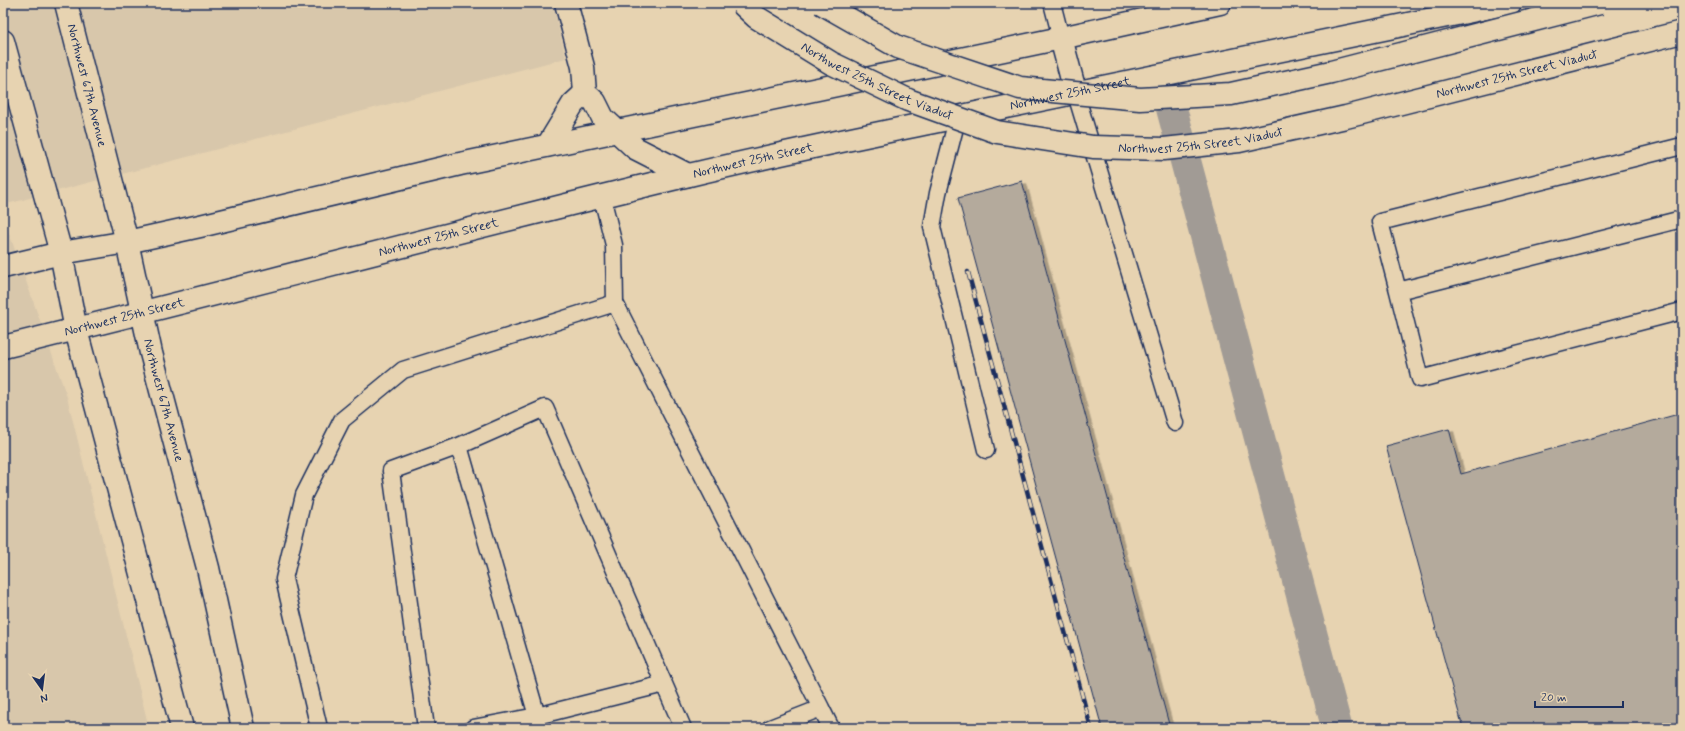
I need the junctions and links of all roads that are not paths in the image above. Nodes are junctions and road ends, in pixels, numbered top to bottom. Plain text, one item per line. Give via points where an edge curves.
1 (66, 3) edge
2 (566, 3) edge
3 (740, 3) edge
4 (821, 3) edge
5 (1052, 3) edge
6 (1220, 3) edge
7 (1510, 3) edge
8 (1600, 3) edge
9 (1682, 32) edge
10 (1061, 38) junction
11 (3, 41) edge
12 (1075, 91) junction
13 (585, 93) junction
14 (958, 116) junction
15 (616, 132) junction
16 (548, 145) junction
17 (1682, 146) edge
18 (688, 175) junction
19 (602, 197) junction
20 (1682, 220) edge
21 (127, 242) junction
22 (61, 253) junction
23 (3, 267) edge
24 (1398, 291) junction
25 (615, 303) junction
26 (1682, 311) edge
27 (142, 314) junction
28 (76, 330) junction
29 (3, 347) edge
30 (1175, 423) dead end
31 (459, 446) junction
32 (986, 450) dead end
33 (664, 684) junction
34 (821, 708) junction
35 (537, 716) junction
36 (182, 728) edge
37 (243, 728) edge
38 (319, 728) edge
39 (426, 728) edge
40 (473, 728) edge
41 (683, 728) edge
42 (770, 728) edge
43 (831, 728) edge

1 - 21 street, Northwest 67th Avenue
2 - 13 street via 583,67
3 - 9 street, Northwest 25th Street Viaduct, bridge via 756,17 830,63 908,100 997,132 1109,148 1164,149 1239,141 1346,117
4 - 8 street, bridge via 898,47 1020,88 1140,99 1231,94 1331,72
5 - 10 lane
6 - 10 street
7 - 12 street, Northwest 25th Street
10 - 12 street
10 - 15 street
11 - 22 street
12 - 14 street, Northwest 25th Street
12 - 30 lane
13 - 15 street via 595,102 602,118
13 - 16 street via 573,104
14 - 18 street, Northwest 25th Street
14 - 32 lane via 932,227
15 - 16 street
15 - 18 street via 635,148
16 - 21 street
17 - 24 lane via 1380,222
18 - 19 street, Northwest 25th Street
19 - 25 lane via 614,245
19 - 27 street, Northwest 25th Street
20 - 24 lane
21 - 22 street
21 - 27 street, Northwest 67th Avenue
22 - 23 street
22 - 28 street
24 - 26 lane via 1420,379
25 - 34 lane
25 - 38 lane via 403,370 342,420 304,494 284,579
27 - 28 street, Northwest 25th Street
27 - 37 street, Northwest 67th Avenue via 208,568
28 - 29 street, Northwest 25th Street
28 - 36 street
31 - 33 lane via 545,408
31 - 35 lane
31 - 39 lane via 391,471
33 - 35 lane
33 - 41 lane
34 - 42 lane
34 - 43 lane
35 - 40 lane

